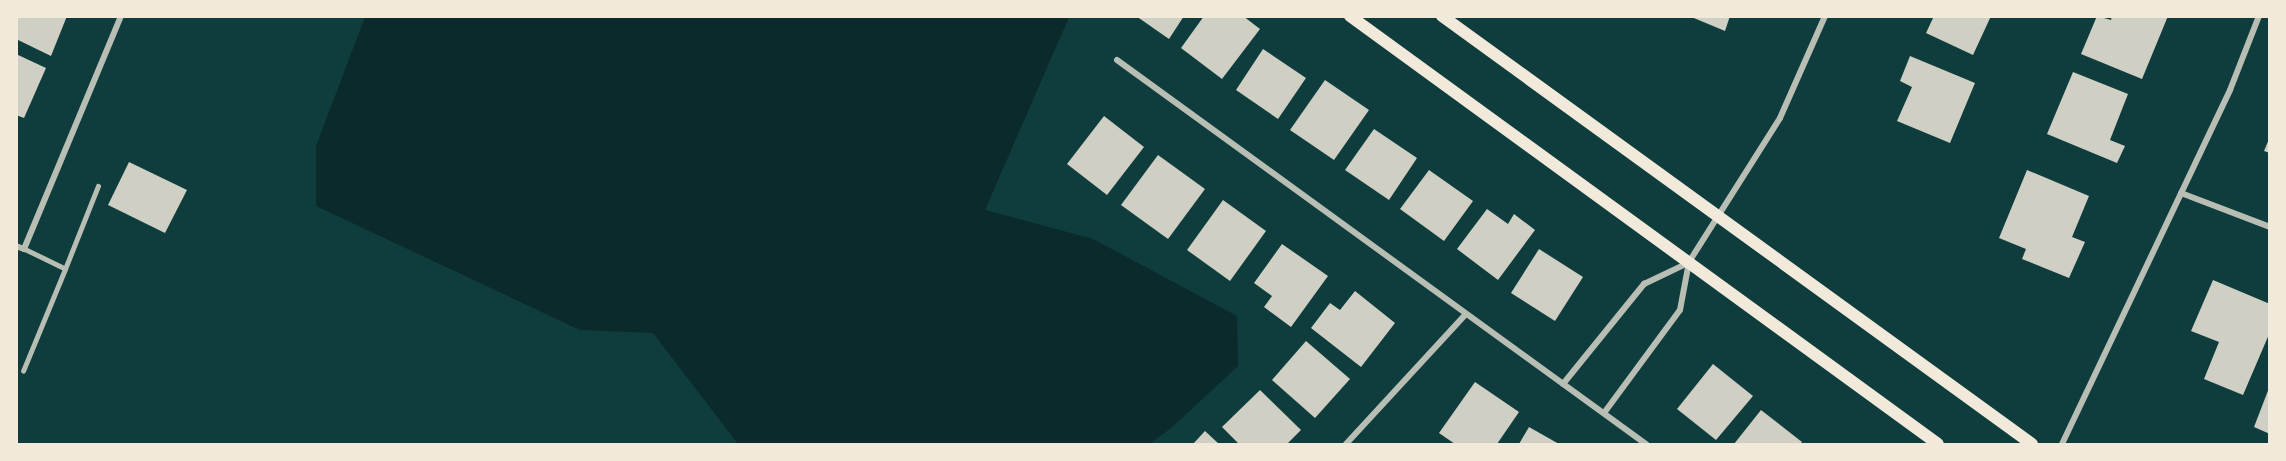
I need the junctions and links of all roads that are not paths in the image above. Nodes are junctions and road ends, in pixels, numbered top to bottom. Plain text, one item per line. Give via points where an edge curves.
1 (121, 16) edge
2 (1350, 16) edge
3 (1442, 16) edge
4 (1825, 16) edge
5 (2259, 16) edge
6 (1117, 60) dead end
7 (98, 186) dead end
8 (2181, 193) junction
9 (1718, 218) junction
10 (2270, 228) edge
11 (16, 246) edge
12 (24, 249) junction
13 (1689, 262) junction
14 (65, 269) junction
15 (1465, 315) junction
16 (23, 371) dead end
17 (1563, 384) junction
18 (1604, 413) junction
19 (1346, 444) edge
20 (1646, 444) edge
21 (1938, 444) edge
22 (2032, 444) edge
23 (2062, 444) edge

1 - 12 street
2 - 13 main road
3 - 9 main road
4 - 9 street via 1780,118
5 - 8 street via 2230,90
6 - 15 street
7 - 14 lane
8 - 10 street
8 - 23 street
9 - 13 street
9 - 22 main road
11 - 12 street
12 - 14 lane
13 - 17 street via 1644,284
13 - 18 street via 1680,310
13 - 21 main road
14 - 16 lane
15 - 17 street
15 - 19 street
17 - 18 street
18 - 20 street

